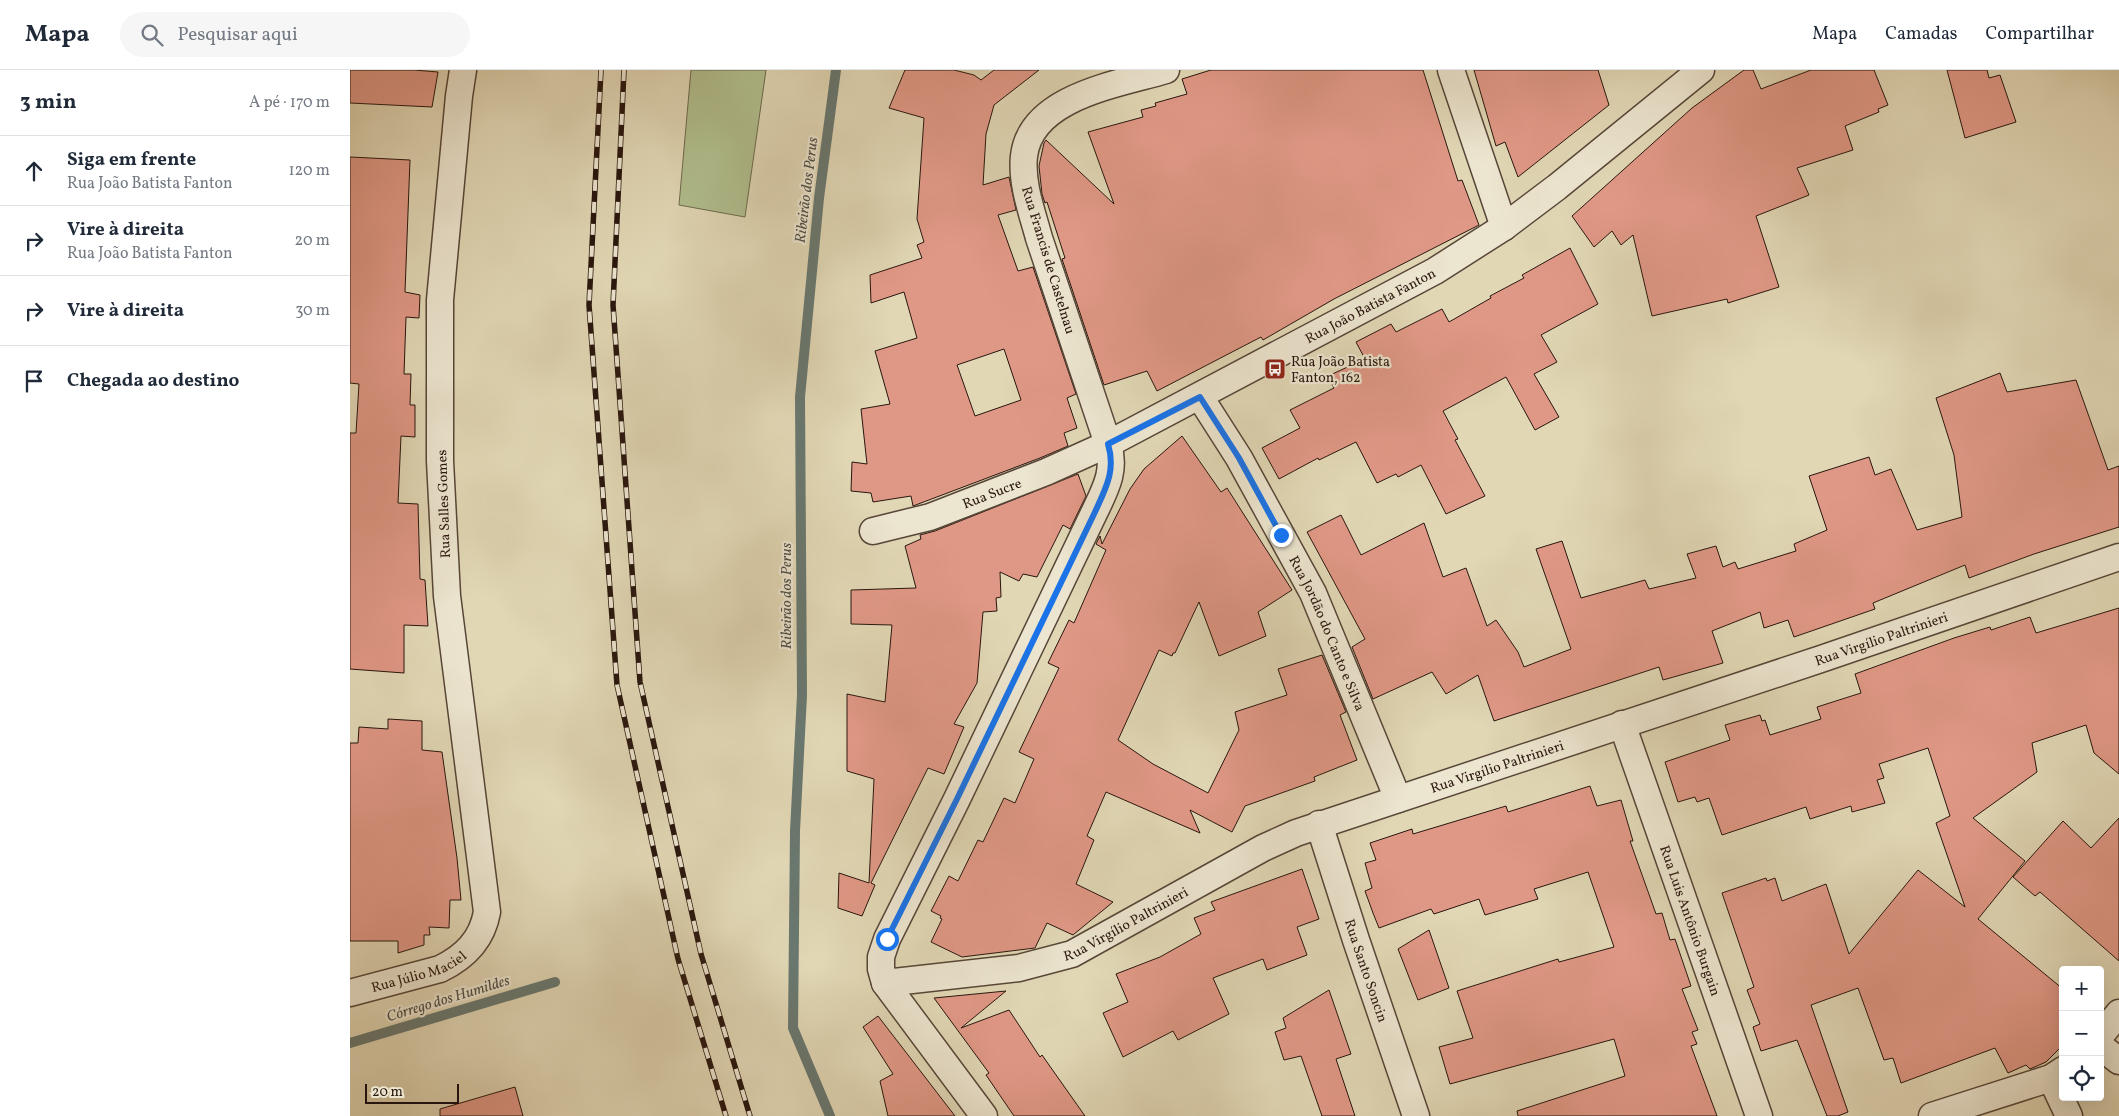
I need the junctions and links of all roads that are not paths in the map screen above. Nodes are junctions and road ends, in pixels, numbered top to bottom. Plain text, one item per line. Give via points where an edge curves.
1 (463, 70) edge
2 (1166, 70) edge
3 (1451, 70) edge
4 (1701, 70) edge
5 (1504, 227) junction
6 (1200, 397) junction
7 (1108, 444) junction
8 (872, 531) dead end
9 (2119, 557) edge
10 (1622, 724) junction
11 (1398, 799) junction
12 (1319, 824) junction
13 (479, 936) joint
14 (885, 983) junction
15 (350, 993) edge
16 (2119, 1013) edge
17 (2104, 1031) edge
18 (2104, 1049) edge
19 (2119, 1061) edge
20 (2057, 1074) edge
21 (984, 1116) edge
22 (1416, 1116) edge
23 (1759, 1116) edge
24 (1932, 1116) edge
25 (2069, 1116) edge

1 - 13 street, Rua Salles Gomes via 440,300 440,461 447,596 487,912 485,926
2 - 7 street, Rua Francis de Castelnau via 1068,101 1042,121 1028,142 1024,155 1024,172 1037,230
3 - 5 street
4 - 5 street, Rua João Batista Fanton
5 - 6 street, Rua João Batista Fanton via 1435,271
6 - 7 street, Rua João Batista Fanton
6 - 11 street, Rua Jordão do Canto e Silva via 1239,458 1313,593
7 - 8 street, Rua Sucre via 930,517
7 - 14 street via 1112,471 1095,512 887,939 881,957
9 - 10 street, Rua Virgílio Paltrinieri
10 - 11 street, Rua Virgílio Paltrinieri
10 - 23 street, Rua Luis Antônio Burgain
11 - 12 street, Rua Virgílio Paltrinieri
12 - 14 street, Rua Virgílio Paltrinieri via 1264,848 1072,954 1018,968
12 - 22 street, Rua Santo Soncin
13 - 15 street, Rua Júlio Maciel via 462,955 440,969
14 - 21 street
16 - 17 street
18 - 19 street
20 - 24 street
20 - 25 street

